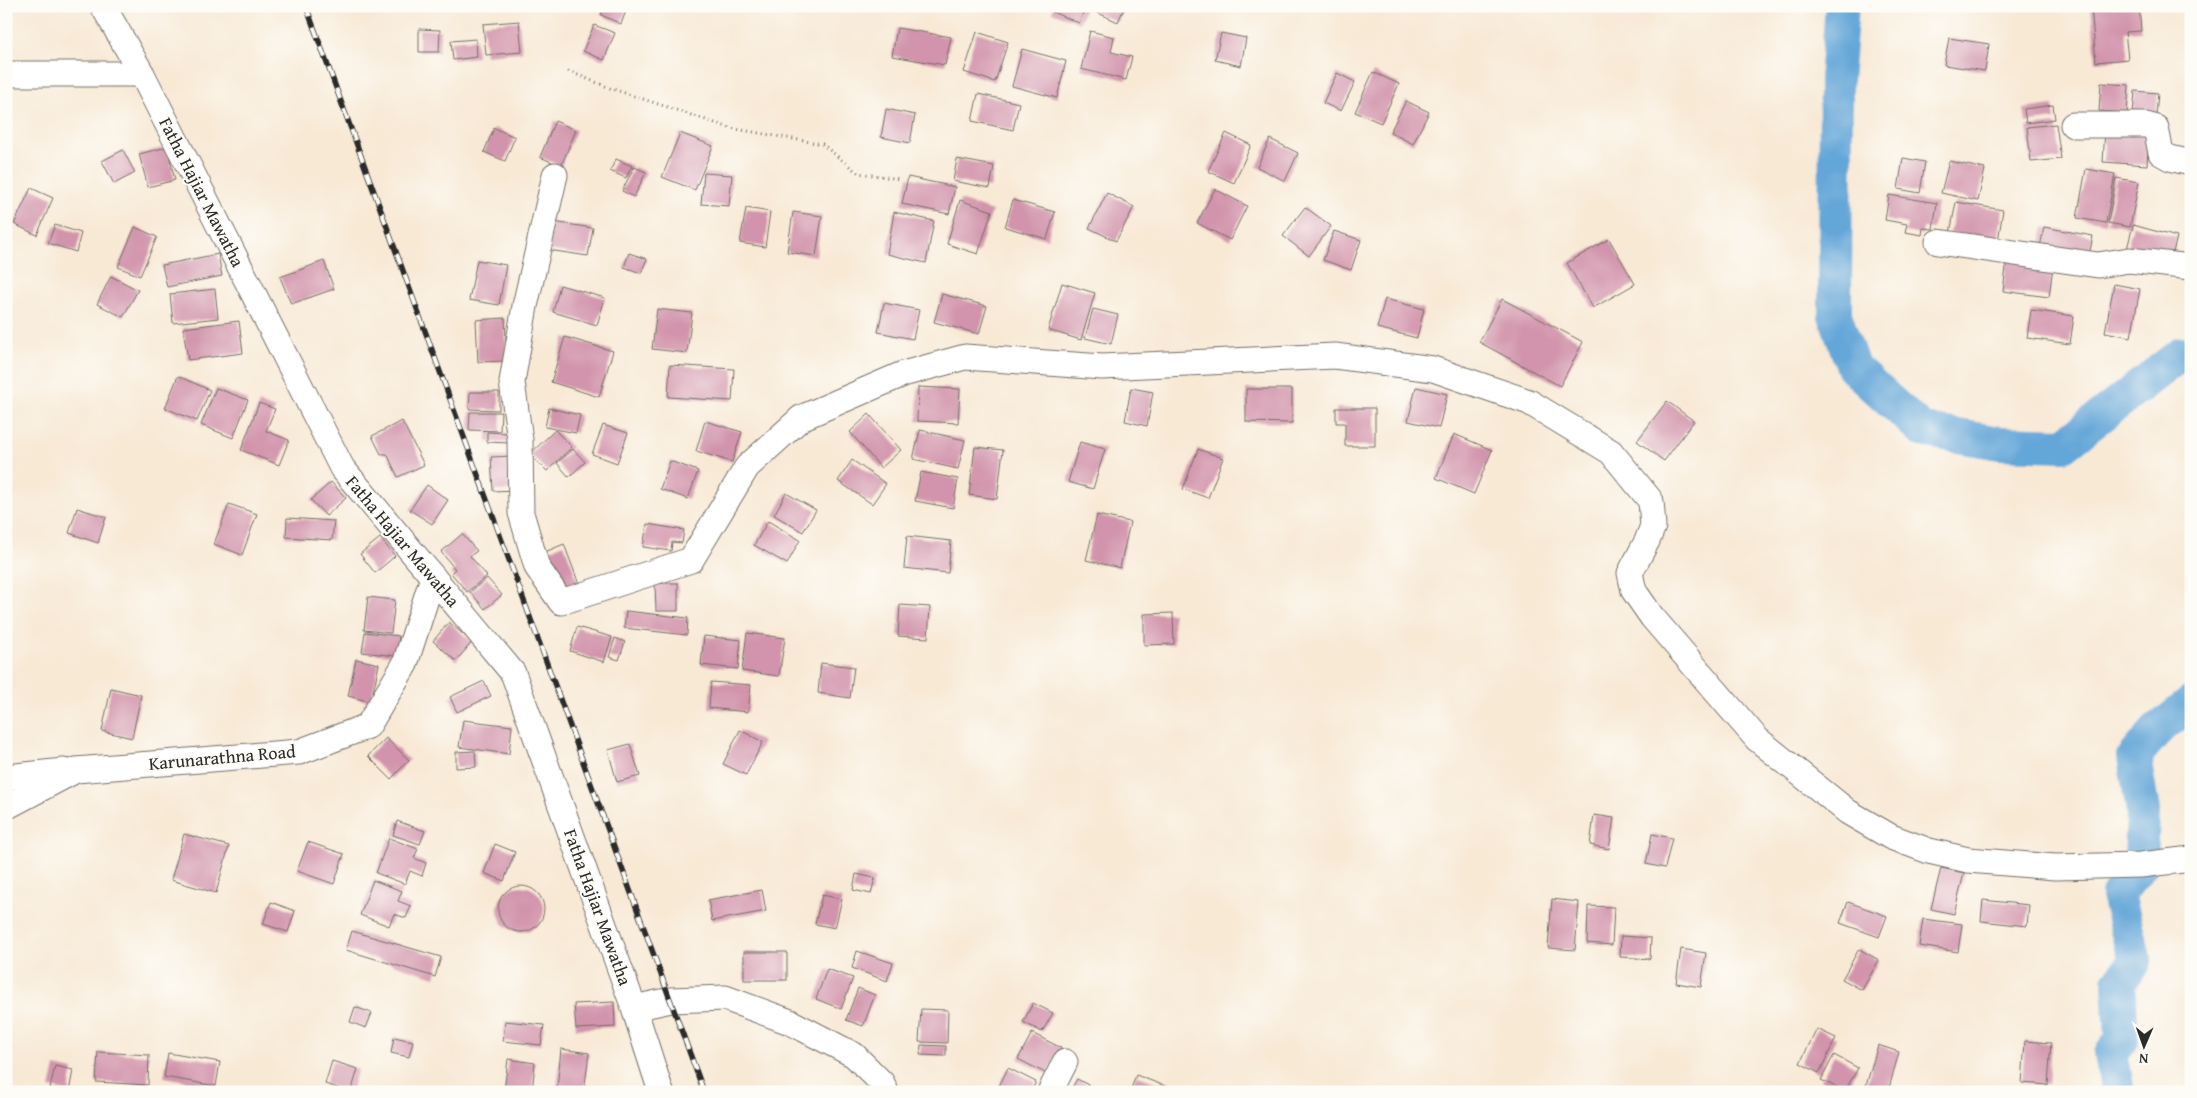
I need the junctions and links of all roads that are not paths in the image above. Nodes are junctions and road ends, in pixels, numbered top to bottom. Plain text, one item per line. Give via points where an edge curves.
1 (103, 6) edge
2 (6, 74) edge
3 (142, 74) junction
4 (2074, 125) dead end
5 (2191, 163) edge
6 (555, 175) dead end
7 (1938, 242) dead end
8 (2191, 267) edge
9 (433, 577) junction
10 (76, 770) junction
11 (6, 777) edge
12 (6, 807) edge
13 (2191, 859) edge
14 (634, 1008) junction
15 (1066, 1062) dead end
16 (661, 1092) edge
17 (886, 1092) edge
18 (1050, 1092) edge

1 - 3 street, Fatha Hajiar Mawatha
2 - 3 street
3 - 9 street, Fatha Hajiar Mawatha via 342,468
4 - 5 street via 2146,125 2156,128 2162,152 2170,158
6 - 13 street via 525,306 512,382 520,440 521,513 537,567 561,602 691,560 747,467 801,418 903,374 965,357 1102,367 1335,356 1433,369 1529,402 1611,452 1651,501 1653,526 1630,573 1634,591 1757,739 1848,812 1891,837 1929,851 1968,860 2055,867 2141,865
7 - 8 street via 2098,265 2129,260
9 - 10 street, Karunarathna Road via 405,664 368,726 299,752
9 - 14 street, Fatha Hajiar Mawatha via 513,672
10 - 11 street
10 - 12 street, Karunarathna Road
14 - 16 street, Fatha Hajiar Mawatha
14 - 17 street via 671,1000 725,998 790,1022 854,1055 882,1083
15 - 18 street

